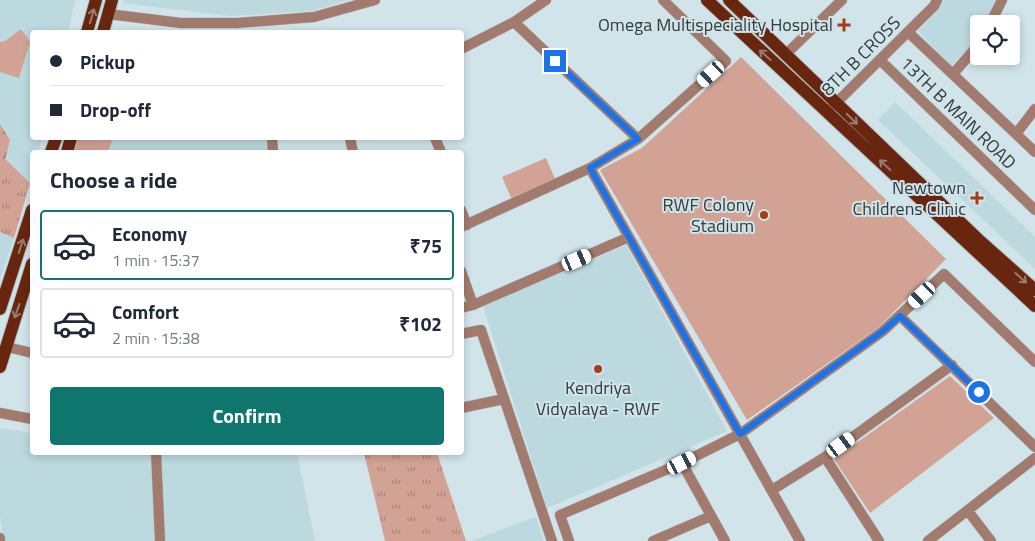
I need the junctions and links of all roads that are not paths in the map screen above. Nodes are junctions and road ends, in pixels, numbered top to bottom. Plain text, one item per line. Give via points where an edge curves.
1 (96, 0) edge
2 (112, 0) edge
3 (375, 0) edge
4 (546, 0) edge
5 (663, 0) edge
6 (707, 0) edge
7 (729, 0) edge
8 (842, 0) edge
9 (937, 0) edge
10 (1002, 0) edge
11 (108, 14) junction
12 (994, 15) edge
13 (514, 22) junction
14 (88, 30) edge
15 (104, 30) edge
16 (908, 32) junction
17 (464, 47) edge
18 (970, 54) edge
19 (785, 55) junction
20 (880, 60) junction
21 (953, 74) junction
22 (832, 107) junction
23 (1035, 109) edge
24 (1016, 134) junction
25 (638, 139) junction
26 (1035, 152) edge
27 (590, 168) junction
28 (1035, 210) edge
29 (30, 216) edge
30 (464, 226) edge
31 (629, 237) junction
32 (30, 271) edge
33 (464, 280) edge
34 (1035, 290) edge
35 (473, 305) junction
36 (1035, 306) edge
37 (464, 307) edge
38 (0, 309) edge
39 (900, 316) junction
40 (464, 333) edge
41 (7, 347) junction
42 (30, 353) edge
43 (1035, 362) edge
44 (952, 366) junction
45 (0, 367) edge
46 (504, 399) junction
47 (464, 407) edge
48 (0, 413) edge
49 (30, 419) edge
50 (740, 434) junction
51 (1035, 446) edge
52 (156, 455) edge
53 (826, 457) junction
54 (1035, 458) edge
55 (682, 463) junction
56 (772, 490) junction
57 (968, 511) junction
58 (711, 516) junction
59 (160, 541) edge
60 (552, 541) edge
61 (570, 541) edge
62 (653, 541) edge
63 (725, 541) edge
64 (800, 541) edge
65 (879, 541) edge
66 (928, 541) edge
67 (991, 541) edge

14 -> 1 main road
2 - 11 main road
3 - 11 street via 314,17 237,23 181,23
4 - 13 street
5 - 25 street via 726,61
22 -> 6 main road
7 - 19 main road
8 - 19 street
9 - 16 street, 8TH B CROSS
10 - 12 street
11 - 15 main road
13 - 17 street
13 - 25 street
16 - 20 street, 8TH B CROSS
16 - 21 street
18 - 21 street
19 - 22 main road
20 - 22 street, 8TH B CROSS
20 - 28 street, 13TH B MAIN ROAD
21 - 24 street
22 -> 34 main road
36 -> 22 main road
23 - 24 street
24 - 26 street
25 - 27 street
27 - 30 street
27 - 31 street
38 -> 29 main road
31 - 35 street
31 - 50 street
32 -> 41 main road
33 - 35 street
35 - 37 street
39 - 43 street via 944,274
39 - 44 street
39 - 50 street
40 - 46 street via 481,330
41 - 42 street
41 - 45 main road
44 - 51 street
44 - 53 street
46 - 47 street
46 - 60 street
48 - 49 street
50 - 55 street
50 - 56 street
52 - 59 street
53 - 56 street
53 - 65 street
54 - 57 street
55 - 58 street
55 - 61 street via 560,515
56 - 64 street
57 - 66 street
57 - 67 street
58 - 62 street
58 - 63 street

